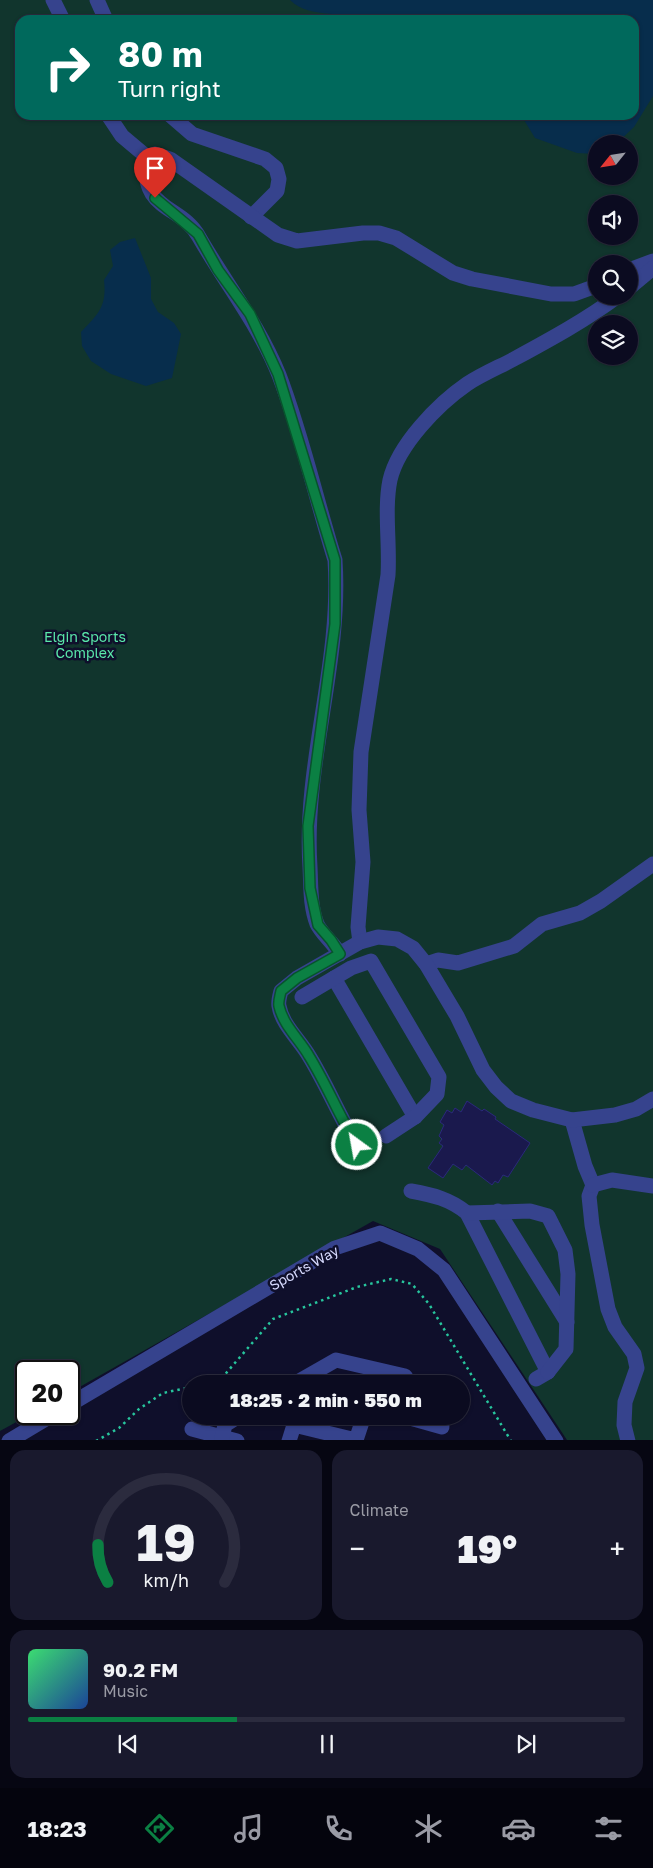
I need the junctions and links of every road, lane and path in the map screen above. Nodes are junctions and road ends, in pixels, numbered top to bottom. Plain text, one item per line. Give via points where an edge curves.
1 (53, 0) edge
2 (97, 0) edge
3 (60, 15) edge
4 (104, 15) edge
5 (111, 120) edge
6 (176, 120) edge
7 (147, 157) junction
8 (251, 217) junction
9 (653, 260) edge
10 (638, 266) edge
11 (653, 268) edge
12 (638, 280) edge
13 (588, 289) edge
14 (604, 305) edge
15 (653, 864) edge
16 (360, 942) junction
17 (340, 954) junction
18 (426, 964) junction
19 (334, 978) junction
20 (302, 997) dead end
21 (653, 1099) edge
22 (415, 1117) junction
23 (572, 1120) junction
24 (386, 1136) dead end
25 (357, 1145) dead end
26 (593, 1184) junction
27 (653, 1186) edge
28 (412, 1191) dead end
29 (498, 1211) junction
30 (467, 1213) junction
31 (567, 1322) junction
32 (225, 1375) edge
33 (311, 1375) edge
34 (401, 1375) edge
35 (182, 1389) edge
36 (80, 1399) edge
37 (35, 1425) edge
38 (225, 1425) edge
39 (294, 1425) edge
40 (310, 1425) edge
41 (361, 1425) edge
42 (192, 1429) dead end
43 (230, 1439) edge
44 (9, 1440) edge
45 (96, 1440) edge
46 (289, 1440) edge
47 (511, 1440) edge
48 (556, 1440) edge
49 (628, 1440) edge

1 - 3 street
2 - 4 street
5 - 7 street via 122,136
6 - 8 street via 192,134 265,159 276,168 280,179 277,191
7 - 8 street via 155,154 170,159
7 - 17 street via 148,184 155,198 198,234 218,270 250,314 278,374 335,560 335,627 308,826 310,888 318,925
8 - 13 street via 278,235 297,241 379,233 396,238 453,274 472,279 551,294 574,294
9 - 10 street
11 - 12 street
14 - 16 street via 550,339 467,384 428,419 398,458 387,500 388,575 361,752 358,810 363,862 358,928
15 - 18 street via 601,901 580,913 542,924 514,946 458,963 438,960
16 - 17 street
16 - 18 street via 378,937 396,939 413,948
17 - 25 street via 297,978 281,991 278,1006
18 - 23 street via 457,1016 483,1070 496,1087 512,1101
19 - 20 street
19 - 22 street
19 - 22 street via 371,961 438,1077 437,1094
21 - 23 street via 636,1109 615,1115
22 - 24 street
23 - 26 street
26 - 27 street via 612,1180
26 - 49 street via 589,1196 591,1215 608,1309 615,1327 634,1354 637,1368 625,1402 624,1425
28 - 30 street via 436,1195
29 - 30 street
29 - 31 street
29 - 31 street via 530,1211 548,1216 565,1250
30 - 31 street via 542,1375 566,1349
32 - 47 path via 273,1320 357,1287 391,1279 412,1284 429,1304
33 - 34 street via 336,1360
35 - 45 path via 163,1393 119,1428
36 - 48 street, Sports Way via 335,1248 380,1233 418,1249 444,1270
37 - 44 street
38 - 43 street
39 - 46 street
40 - 41 street via 356,1440
42 - 43 street

